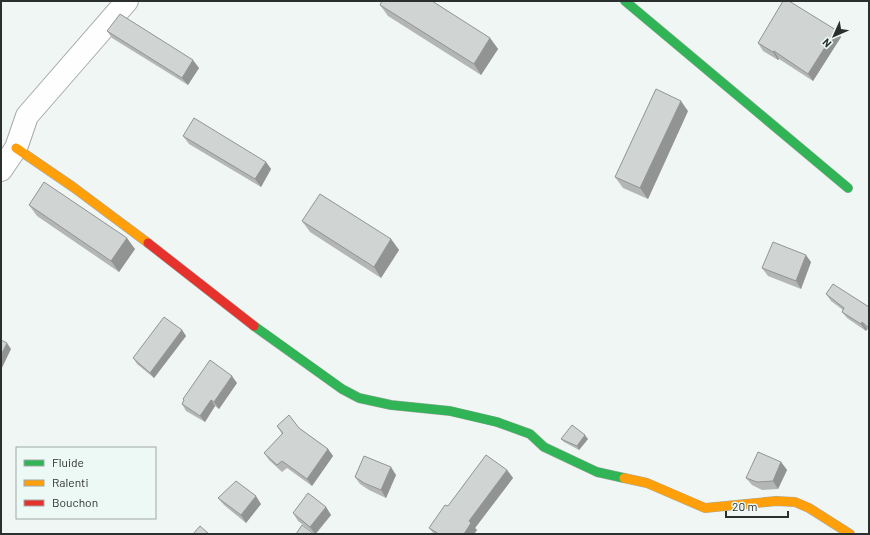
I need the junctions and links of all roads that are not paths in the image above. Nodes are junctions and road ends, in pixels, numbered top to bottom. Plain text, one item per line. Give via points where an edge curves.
1 (127, 1) edge
2 (625, 1) edge
3 (16, 148) junction
4 (1, 170) edge
5 (848, 188) dead end
6 (850, 534) edge

1 - 3 street via 27,116
2 - 5 street
3 - 4 street
3 - 6 street via 163,254 269,338 359,398 391,405 450,411 496,422 530,434 544,447 597,472 647,483 705,508 776,501 796,502

